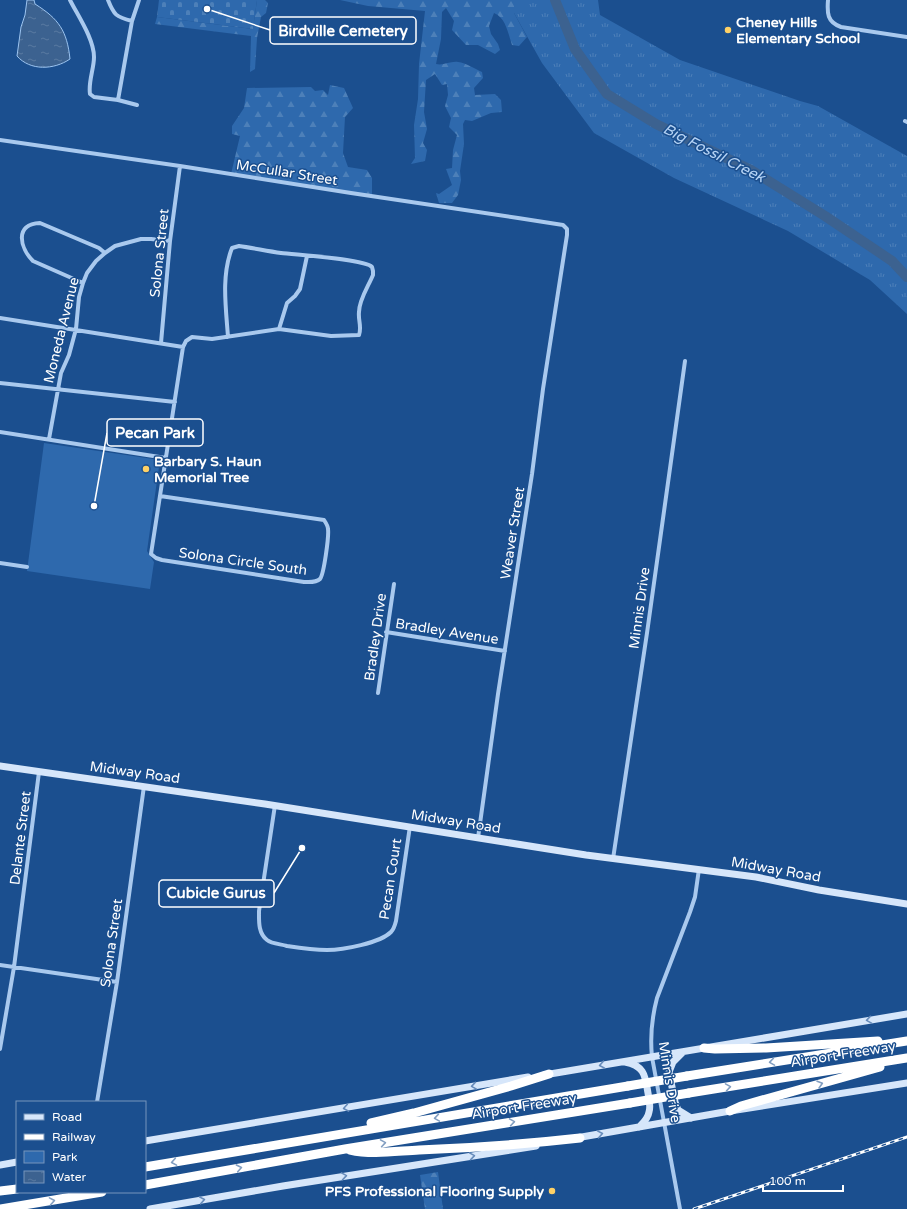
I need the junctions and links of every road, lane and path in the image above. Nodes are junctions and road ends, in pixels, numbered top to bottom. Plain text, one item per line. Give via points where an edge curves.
1 (70, 0) edge
2 (108, 0) edge
3 (139, 0) edge
4 (828, 0) edge
5 (132, 21) junction
6 (907, 37) edge
7 (118, 100) junction
8 (137, 105) dead end
9 (0, 140) edge
10 (180, 166) junction
11 (567, 231) joint
12 (170, 241) junction
13 (105, 253) junction
14 (307, 256) junction
15 (83, 283) junction
16 (0, 318) edge
17 (76, 329) junction
18 (279, 329) junction
19 (228, 337) junction
20 (161, 343) junction
21 (183, 347) junction
22 (685, 361) dead end
23 (0, 383) edge
24 (57, 389) junction
25 (175, 402) junction
26 (0, 432) edge
27 (49, 439) junction
28 (166, 458) junction
29 (160, 496) junction
30 (0, 563) edge
31 (27, 568) dead end
32 (394, 584) dead end
33 (386, 632) junction
34 (505, 651) junction
35 (378, 693) dead end
36 (0, 766) edge
37 (39, 772) junction
38 (144, 786) junction
39 (275, 806) junction
40 (410, 826) junction
41 (478, 838) junction
42 (613, 858) junction
43 (700, 869) junction
44 (907, 904) edge
45 (0, 965) edge
46 (14, 967) junction
47 (117, 982) junction
48 (907, 1014) edge
49 (907, 1041) edge
50 (704, 1048) junction
51 (0, 1049) edge
52 (683, 1052) junction
53 (652, 1057) junction
54 (907, 1058) edge
55 (621, 1061) junction
56 (548, 1074) junction
57 (907, 1083) edge
58 (97, 1101) edge
59 (730, 1111) junction
60 (691, 1118) junction
61 (665, 1123) junction
62 (638, 1127) junction
63 (580, 1138) junction
64 (146, 1141) edge
65 (268, 1146) junction
66 (345, 1149) junction
67 (16, 1162) edge
68 (0, 1165) edge
69 (146, 1167) edge
70 (146, 1185) edge
71 (16, 1189) edge
72 (2, 1190) edge
73 (96, 1193) edge
74 (11, 1208) edge
75 (0, 1209) edge
76 (150, 1209) edge
77 (680, 1209) edge

1 - 7 street via 93,46 90,94 94,97
2 - 5 street via 116,16
3 - 5 street
4 - 6 street via 828,16 834,25
5 - 7 street
7 - 8 street
9 - 10 street, McCullar Street
10 - 11 street, McCullar Street via 563,225
10 - 12 street, Solona Street
11 - 34 street, Weaver Street
12 - 13 street, Moneda Avenue via 141,239 115,246
12 - 20 street, Solona Street
13 - 15 street, Moneda Avenue via 87,273
13 - 15 street via 99,248 40,223 25,228 22,242 27,255 33,261
14 - 18 street via 300,289 287,303
14 - 18 street via 370,265 374,271 361,302 361,330 359,335 331,336
14 - 19 street via 239,246 232,248 225,279
15 - 17 street, Moneda Avenue
16 - 17 street
17 - 20 street
17 - 24 street, Moneda Avenue
18 - 19 street
19 - 21 street via 192,337
20 - 21 street
21 - 25 street
22 - 42 street, Minnis Drive
23 - 24 street
24 - 25 street
24 - 27 street, Moneda Avenue
25 - 28 street
26 - 27 street
27 - 28 street
28 - 29 street
29 - 29 street, Solona Circle South via 151,554 156,558 304,582 319,580 321,577 328,527 324,520
30 - 31 street
32 - 33 street, Bradley Drive
33 - 34 street, Bradley Avenue
33 - 35 street, Bradley Drive
34 - 41 street, Weaver Street
36 - 37 main road, Midway Road
37 - 38 main road, Midway Road
37 - 46 street, Delante Street
38 - 39 main road, Midway Road
38 - 47 street, Solona Street
39 - 40 main road, Midway Road
39 - 40 street, Pecan Court via 258,924 266,940 303,948 328,950 357,946 384,938 391,932 396,921
40 - 41 main road, Midway Road
41 - 42 main road, Midway Road
42 - 43 main road, Midway Road
43 - 44 main road, Midway Road
43 - 53 street, Minnis Drive via 695,897 653,1012
45 - 46 street
46 - 47 street
46 - 51 street, Delante Street
47 - 58 street, Solona Street
48 -> 50 main road, Airport Freeway
49 - 50 highway via 842,1042 766,1048
49 -> 65 highway, Airport Freeway, bridge
50 - 52 main road, Airport Freeway
52 - 53 main road, Airport Freeway
52 - 60 main road via 673,1062 670,1072 678,1110
53 - 55 main road, Airport Freeway
53 - 61 street, Minnis Drive
59 -> 54 highway
66 -> 54 highway, Airport Freeway, bridge
55 -> 56 main road, Airport Freeway
55 - 62 main road via 641,1068 645,1077 650,1106 646,1120
56 -> 64 main road, Airport Freeway
56 - 65 highway via 381,1121 282,1138
57 - 59 main road
59 - 60 main road
60 - 61 main road
61 - 62 main road
61 - 77 street, Minnis Drive
63 -> 62 main road
63 - 66 highway via 369,1153
76 -> 63 main road
65 -> 69 highway, Airport Freeway
70 -> 66 highway, Airport Freeway
67 - 68 main road
71 - 72 highway
74 -> 73 highway
74 - 75 highway

